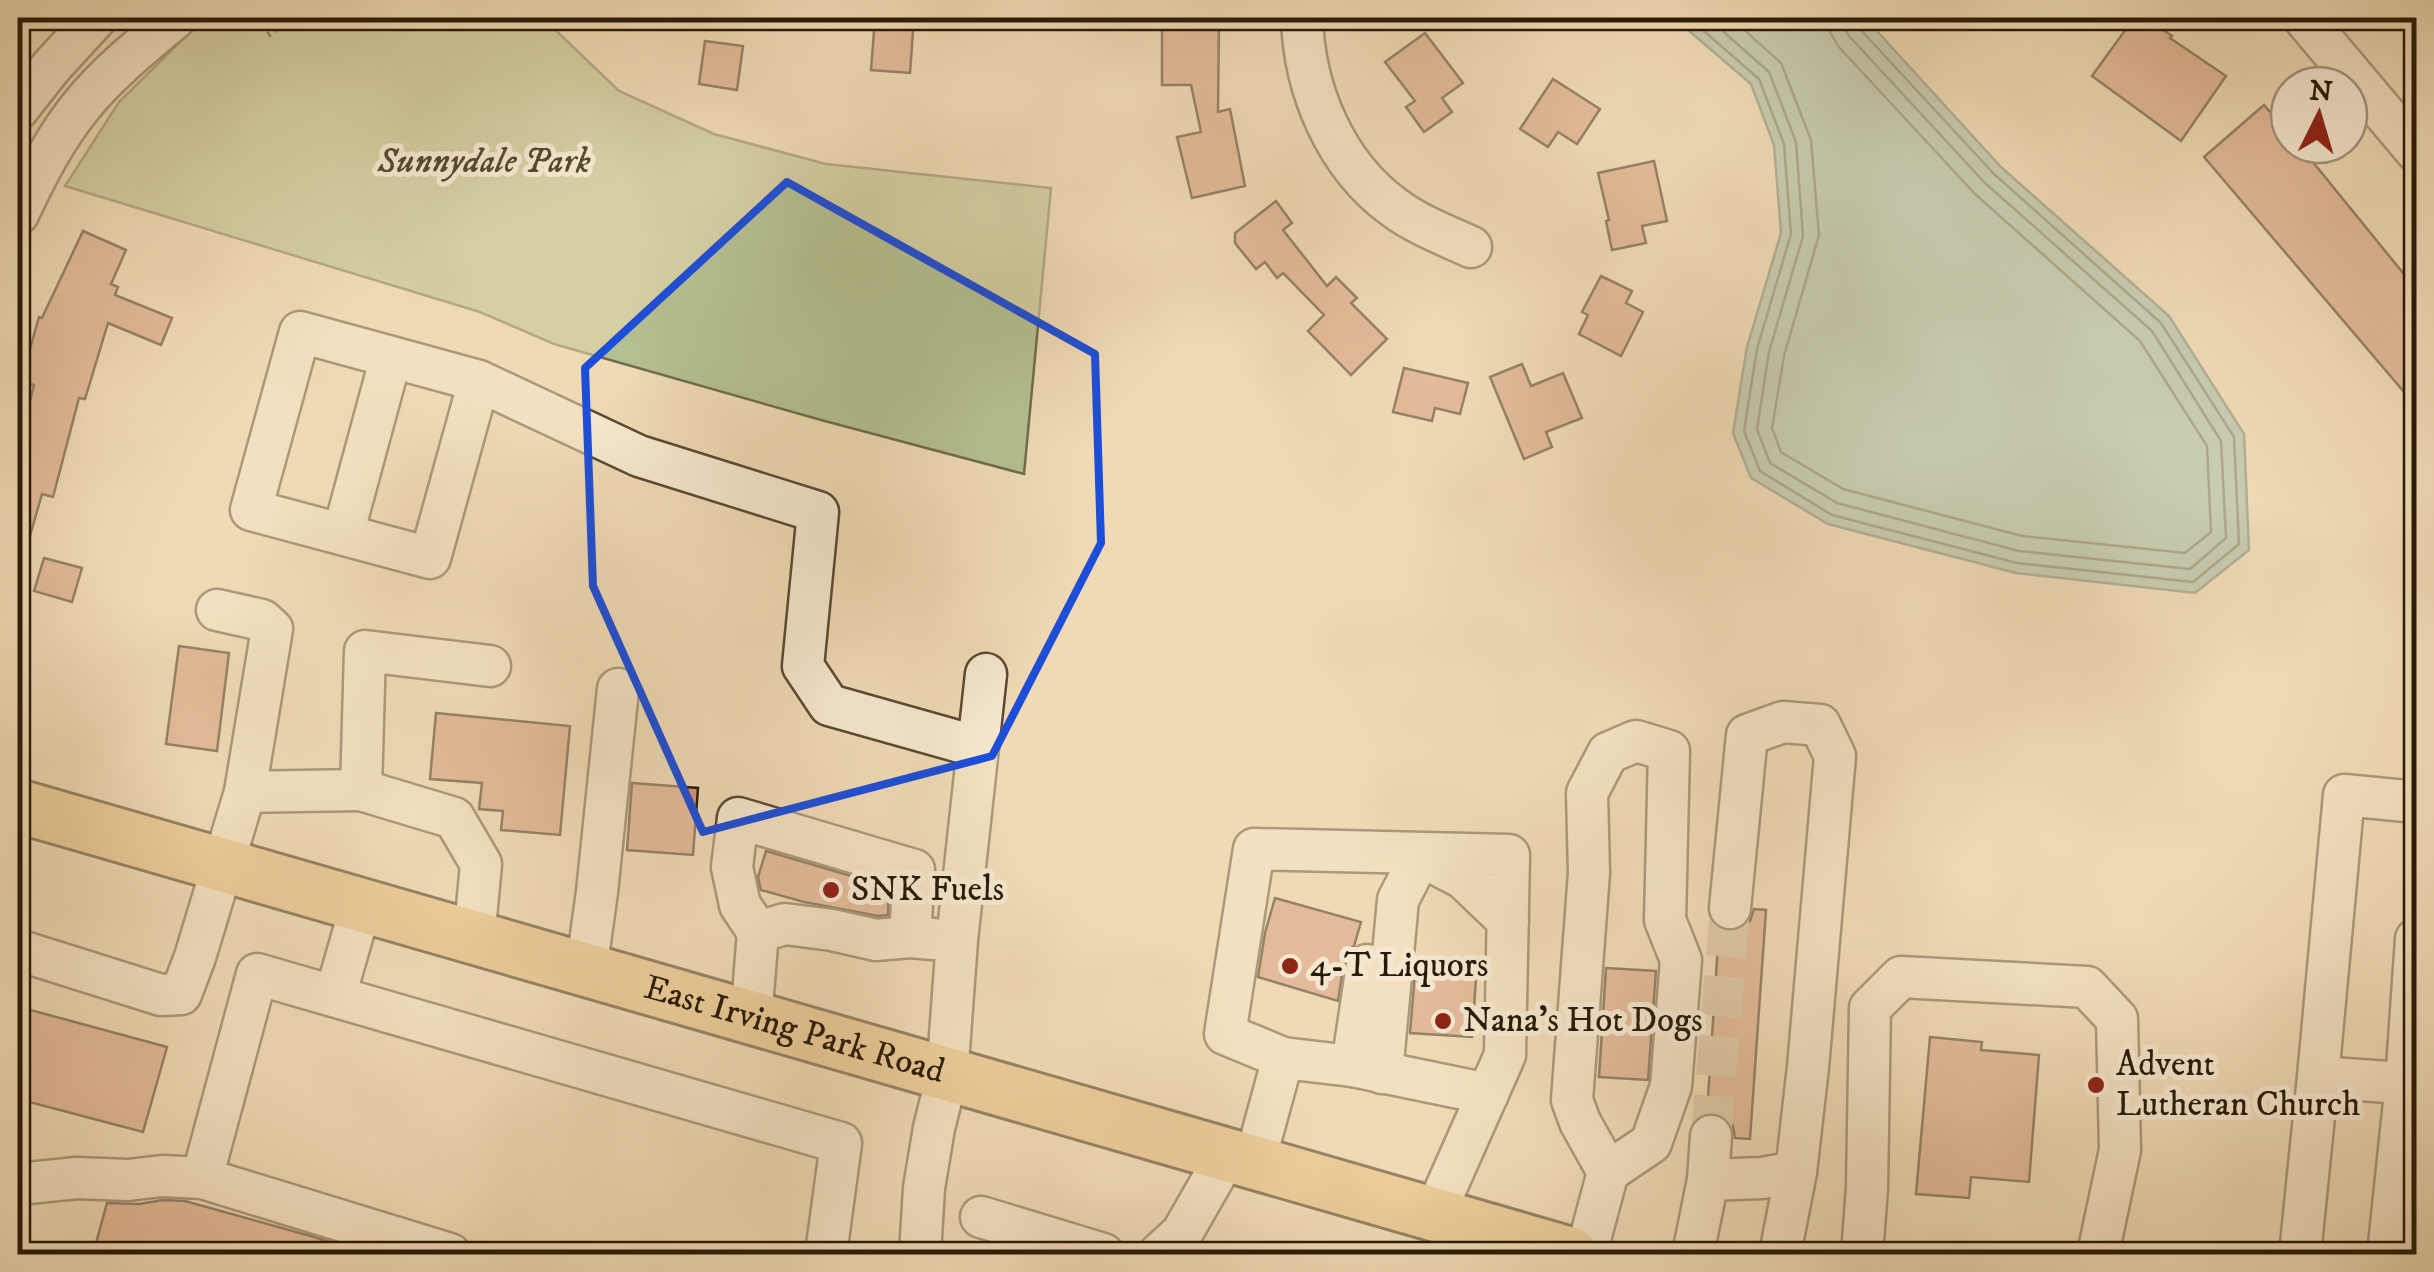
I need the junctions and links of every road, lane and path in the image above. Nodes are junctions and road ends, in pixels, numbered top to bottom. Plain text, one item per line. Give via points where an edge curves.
1 (96, 18) edge
2 (175, 18) edge
3 (292, 18) edge
4 (1302, 18) edge
5 (2304, 18) edge
6 (268, 35) dead end
7 (18, 108) edge
8 (2416, 151) edge
9 (18, 214) edge
10 (1472, 247) dead end
11 (391, 357) junction
12 (479, 382) junction
13 (342, 534) junction
14 (217, 610) dead end
15 (490, 666) dead end
16 (986, 674) dead end
17 (618, 689) dead end
18 (978, 746) junction
19 (361, 790) junction
20 (245, 792) junction
21 (2416, 802) edge
22 (18, 806) edge
23 (1383, 852) junction
24 (222, 866) junction
25 (361, 906) junction
26 (1730, 908) tunnel mouth
27 (1508, 920) junction
28 (758, 932) junction
29 (910, 937) junction
30 (474, 939) junction
31 (2416, 939) edge
32 (958, 940) junction
33 (18, 950) edge
34 (586, 971) junction
35 (335, 996) junction
36 (751, 1019) junction
37 (1283, 1058) junction
38 (1367, 1070) junction
39 (947, 1076) junction
40 (2318, 1077) junction
41 (2412, 1084) edge
42 (1488, 1094) junction
43 (1712, 1136) tunnel mouth
44 (1240, 1160) junction
45 (1608, 1172) junction
46 (1796, 1172) junction
47 (202, 1178) junction
48 (1708, 1180) junction
49 (18, 1184) edge
50 (1434, 1215) junction
51 (981, 1217) dead end
52 (450, 1254) edge
53 (826, 1254) edge
54 (920, 1254) edge
55 (1103, 1254) edge
56 (1160, 1254) edge
57 (1571, 1254) edge
58 (1586, 1254) edge
59 (1693, 1254) edge
60 (1780, 1254) edge
61 (1862, 1254) edge
62 (2098, 1254) edge
63 (2300, 1254) edge
64 (2388, 1254) edge

1 - 7 street
2 - 9 street via 83,104
3 - 6 path
4 - 10 street via 1317,100 1354,168 1396,209
5 - 8 street
11 - 12 street
11 - 13 street
11 - 13 street via 300,332 252,510
12 - 13 street via 430,558
12 - 18 street via 639,456 818,512 803,666 829,704
14 - 20 street via 262,620 272,629
15 - 19 street via 365,651
16 - 18 street
17 - 34 street
18 - 32 street
19 - 20 street
19 - 30 street via 454,818 480,864
20 - 24 street
21 - 40 street via 2344,795
22 - 24 main road, East Irving Park Road
23 - 27 street via 1510,855
23 - 37 street via 1254,849 1225,1034
23 - 38 street
24 - 25 main road, East Irving Park Road
24 - 33 street via 182,994 162,995
25 - 30 main road, East Irving Park Road
25 - 35 street
26 - 46 street via 1748,735 1783,722 1820,725 1835,756
27 - 38 street via 1462,878 1428,860 1415,867 1398,900
27 - 42 street via 1504,1055
28 - 29 street via 784,924 876,940
28 - 29 street via 740,905 732,867 738,818 914,870
28 - 36 street
29 - 32 street
30 - 34 main road, East Irving Park Road
31 - 41 street
32 - 39 street
34 - 36 main road, East Irving Park Road
35 - 47 street via 257,974
35 - 53 street via 841,1143
36 - 39 main road, East Irving Park Road
37 - 38 street
37 - 44 street
38 - 42 street
39 - 44 main road, East Irving Park Road
39 - 54 street via 924,1188
40 - 41 street
40 - 63 street
41 - 64 street
42 - 50 street
43 - 48 street
44 - 50 main road, East Irving Park Road
44 - 56 street
45 - 45 street via 1651,1143 1671,1086 1681,960 1664,920 1669,751 1636,741 1608,753 1587,793 1589,872 1572,1100
45 - 58 street
46 - 48 street
46 - 60 street
47 - 49 street
47 - 52 street
48 - 59 street
50 - 57 main road, East Irving Park Road
51 - 55 street
61 - 62 street via 1870,1008 1901,977 2087,986 2117,1019 2120,1150

